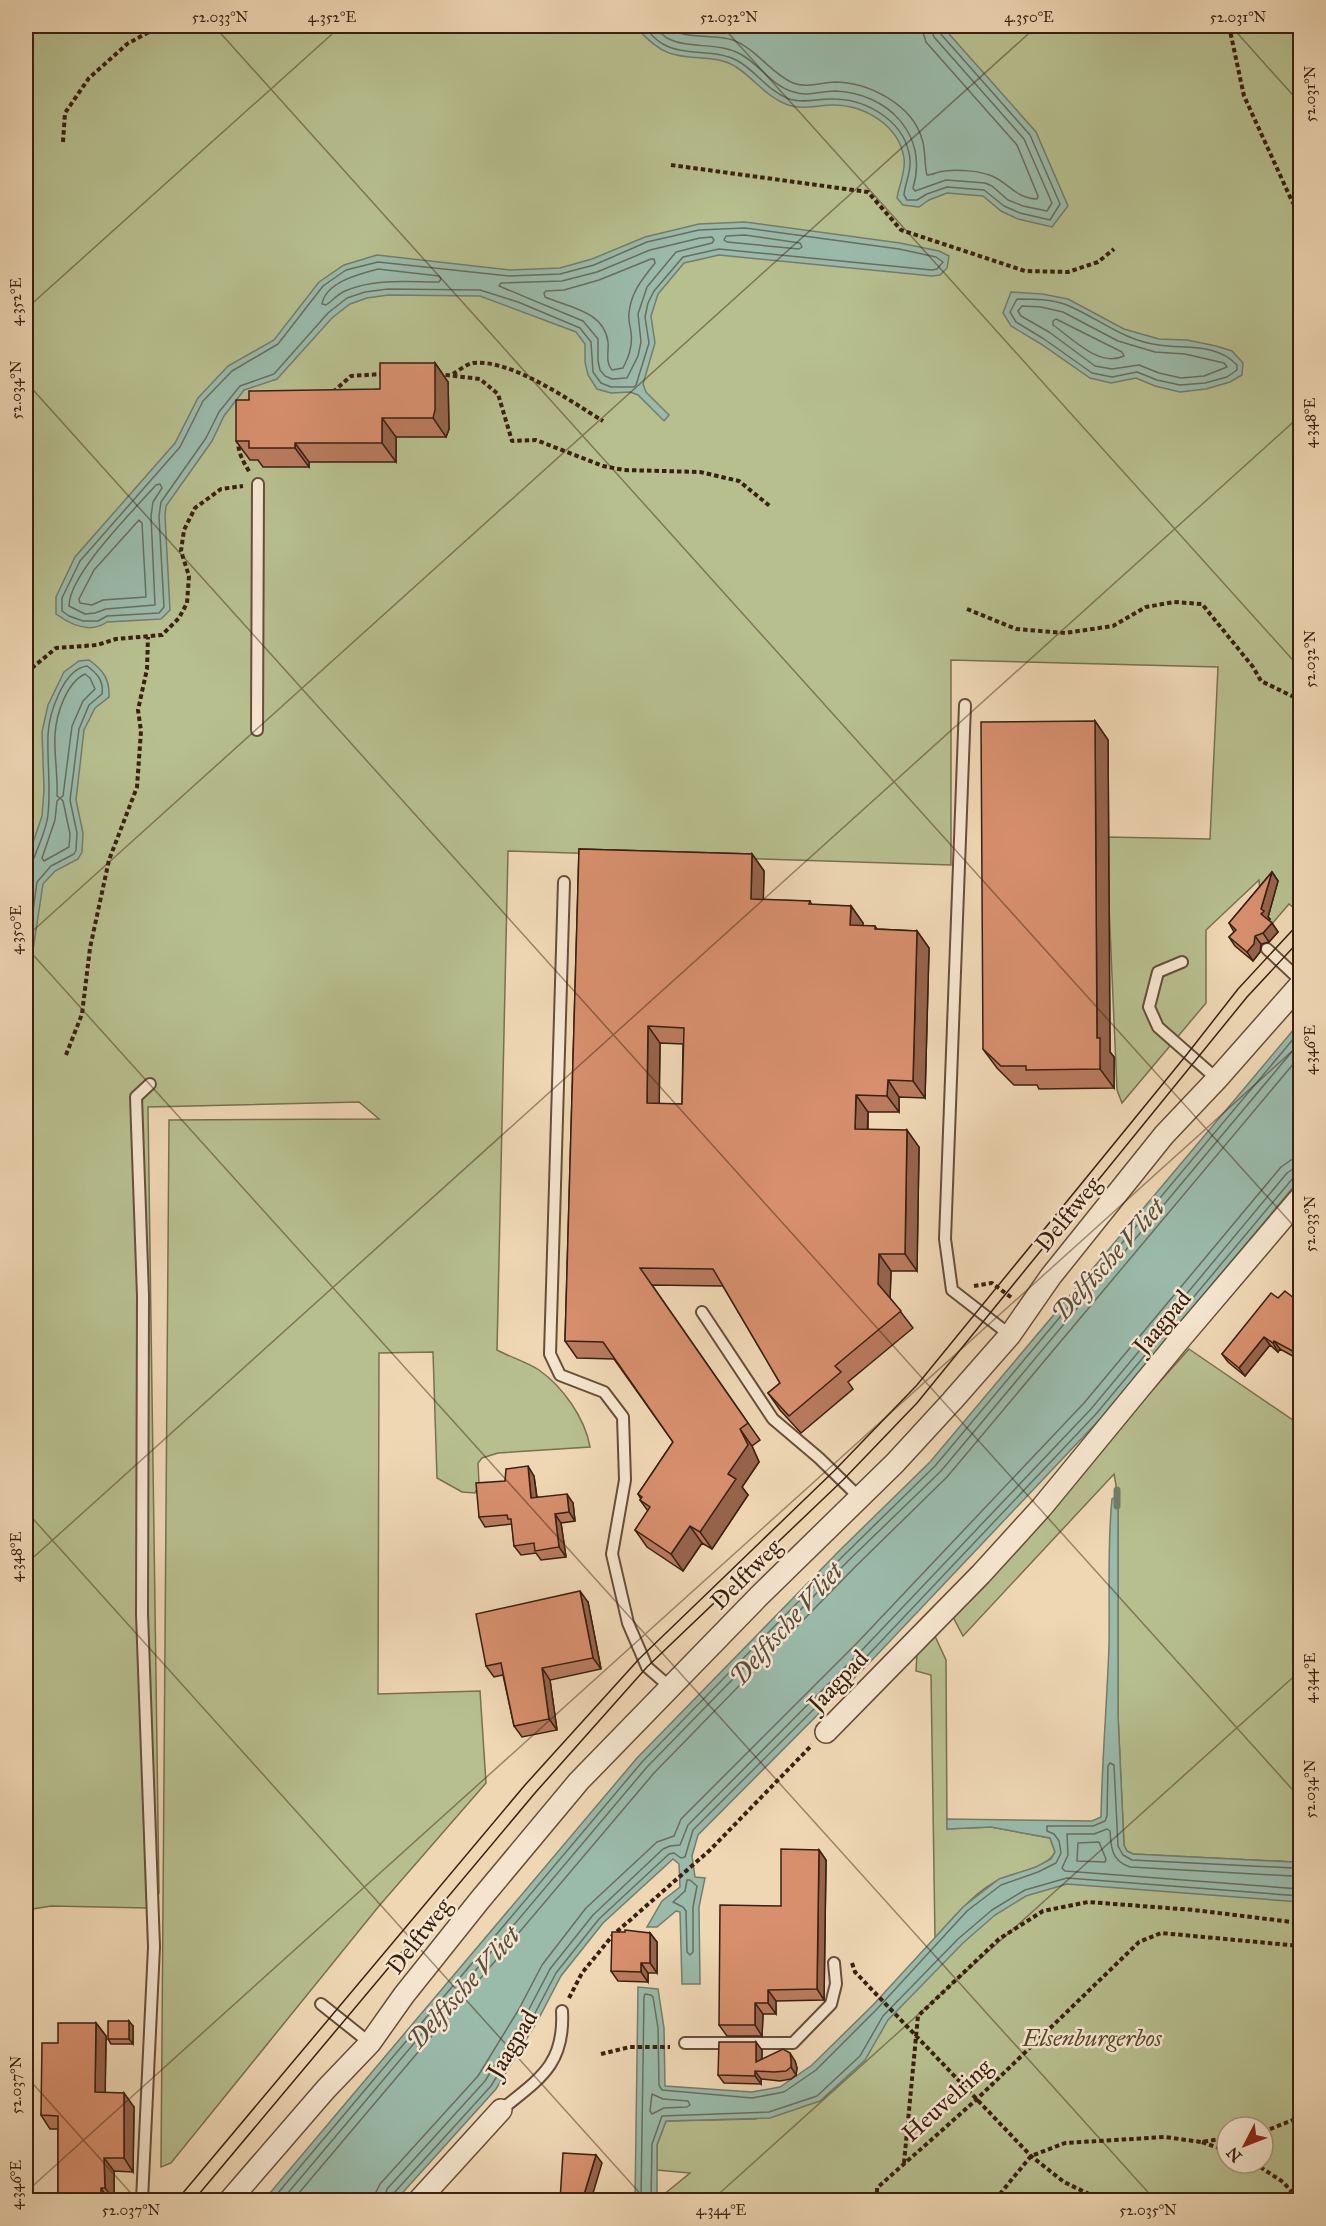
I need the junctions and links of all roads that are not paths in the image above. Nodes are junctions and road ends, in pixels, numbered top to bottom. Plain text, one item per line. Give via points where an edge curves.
1 (258, 484) road end
2 (965, 705) dead end
3 (257, 730) dead end
4 (564, 882) dead end
5 (1267, 949) dead end
6 (1182, 963) dead end
7 (1300, 980) edge
8 (1300, 985) edge
9 (1217, 1079) junction
10 (150, 1084) dead end
11 (1300, 1198) edge
12 (702, 1312) dead end
13 (1010, 1335) junction
14 (860, 1498) junction
15 (670, 1687) junction
16 (825, 1732) road end
17 (834, 1963) dead end
18 (321, 2004) dead end
19 (562, 2011) road end
20 (370, 2043) junction
21 (685, 2043) dead end
22 (501, 2110) joint
23 (142, 2200) edge
24 (230, 2200) edge
25 (419, 2200) edge

1 - 3 lane
2 - 13 lane via 945,1239 952,1290
4 - 15 lane via 550,1354 560,1375 604,1392 623,1417 625,1480 612,1554 636,1642 647,1667
5 - 7 lane
6 - 9 lane via 1158,972 1149,1008 1158,1027
8 - 9 street, Delftweg
9 - 13 street, Delftweg via 1164,1135 1051,1276
10 - 23 lane via 136,1097 143,1296 142,1614 154,1947
11 - 16 street, Jaagpad via 1042,1508
12 - 14 lane via 773,1419
13 - 14 street, Delftweg
14 - 15 street, Delftweg
15 - 20 street, Delftweg via 579,1781 404,1995
17 - 21 lane via 836,1984 831,2004 793,2043
18 - 20 lane
19 - 22 lane via 563,2031 557,2056 539,2079
20 - 24 street, Delftweg
22 - 25 street, Jaagpad

